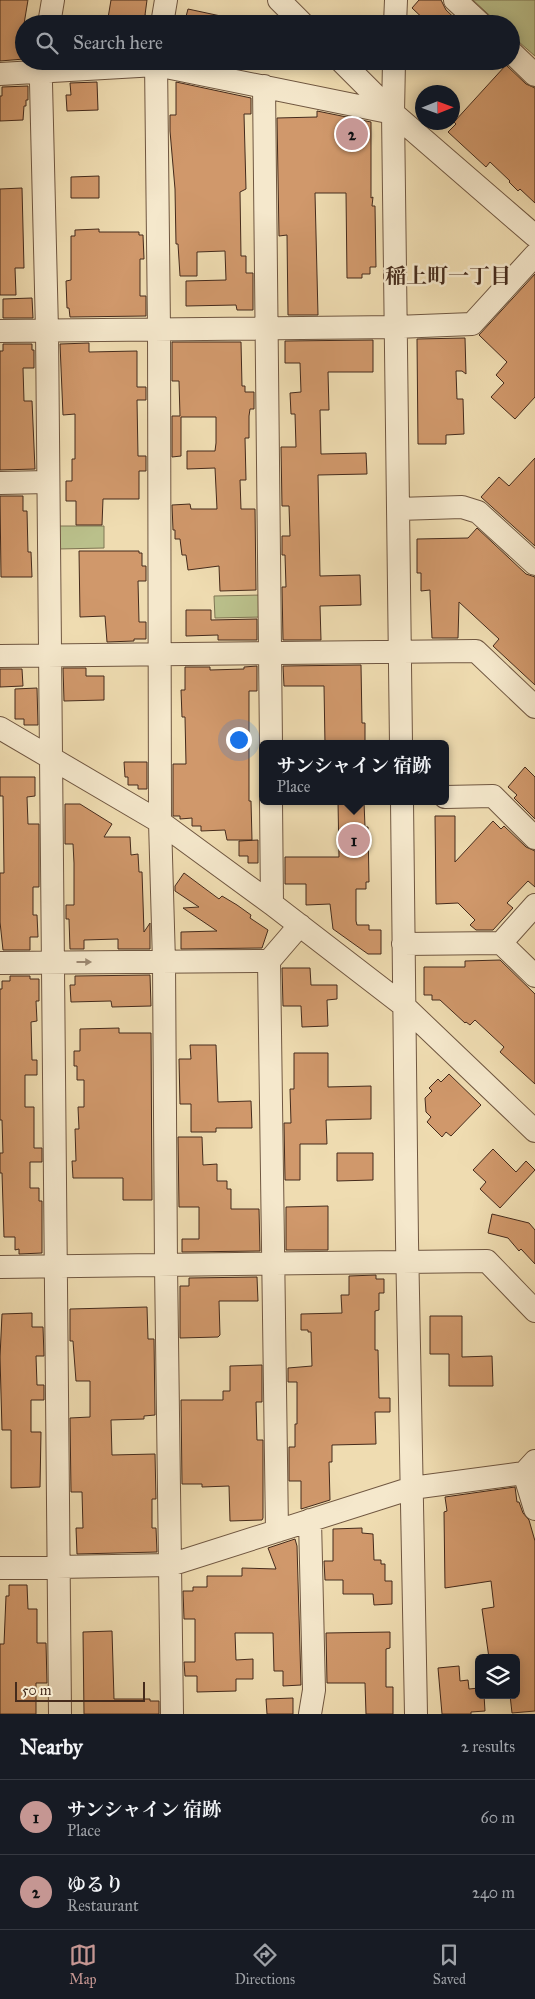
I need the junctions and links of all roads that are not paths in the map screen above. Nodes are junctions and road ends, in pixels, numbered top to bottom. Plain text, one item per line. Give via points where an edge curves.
1 (53, 0) edge
2 (166, 0) edge
3 (279, 0) edge
4 (396, 0) edge
5 (455, 0) edge
6 (50, 15) edge
7 (164, 15) edge
8 (294, 15) edge
9 (395, 15) edge
10 (471, 15) edge
11 (520, 60) edge
12 (22, 70) edge
13 (43, 70) edge
14 (156, 70) edge
15 (189, 70) edge
16 (350, 70) edge
17 (394, 70) edge
18 (0, 74) edge
19 (535, 74) edge
20 (264, 86) junction
21 (393, 113) junction
22 (535, 236) edge
23 (535, 255) edge
24 (396, 326) junction
25 (266, 328) junction
26 (160, 329) junction
27 (47, 330) junction
28 (0, 331) edge
29 (48, 482) junction
30 (0, 483) edge
31 (398, 509) junction
32 (535, 564) edge
33 (400, 653) junction
34 (160, 654) junction
35 (270, 654) junction
36 (49, 655) junction
37 (0, 656) edge
38 (535, 707) edge
39 (0, 728) edge
40 (271, 740) edge
41 (401, 740) edge
42 (50, 757) junction
43 (449, 797) edge
44 (271, 805) edge
45 (402, 805) edge
46 (160, 822) junction
47 (535, 838) edge
48 (272, 904) junction
49 (535, 905) edge
50 (300, 925) junction
51 (501, 942) junction
52 (403, 944) junction
53 (164, 962) junction
54 (270, 962) junction
55 (0, 963) edge
56 (52, 963) junction
57 (535, 976) edge
58 (403, 1005) junction
59 (535, 1131) edge
60 (407, 1262) junction
61 (274, 1264) junction
62 (166, 1265) junction
63 (0, 1267) edge
64 (55, 1267) junction
65 (535, 1311) edge
66 (530, 1467) edge
67 (412, 1488) junction
68 (535, 1509) edge
69 (310, 1520) junction
70 (277, 1531) junction
71 (170, 1565) junction
72 (58, 1567) junction
73 (0, 1568) edge
74 (60, 1714) edge
75 (172, 1714) edge
76 (310, 1714) edge
77 (416, 1714) edge

1 - 6 street
2 - 7 street
3 - 8 street
4 - 9 street
5 - 10 street
11 - 19 street
12 - 18 street
13 - 27 street
14 - 26 street
15 - 20 street
16 - 21 street
17 - 21 street
20 - 21 street
20 - 25 street
21 - 22 street
21 - 24 street
23 - 24 street via 472,324
24 - 25 street
24 - 31 street
25 - 26 street
25 - 35 street
26 - 27 street
26 - 34 street
27 - 28 street
27 - 29 street
29 - 30 street
29 - 36 street
31 - 32 street via 462,508 478,512
31 - 33 street
33 - 35 street
33 - 38 street via 476,651
33 - 41 street
34 - 35 street
34 - 36 street
34 - 46 street
35 - 40 street
36 - 37 street
36 - 42 street
39 - 42 street
42 - 46 street
42 - 56 street
43 - 47 street via 493,796
44 - 48 street
45 - 52 street
46 - 48 street
46 - 53 street
48 - 50 street
49 - 51 street
50 - 54 street
50 - 58 street
51 - 52 street
51 - 57 street
52 - 58 street
53 - 54 street
56 -> 53 street
53 - 62 street
54 - 61 street
55 - 56 street
56 - 64 street
58 - 59 street
58 - 60 street
60 - 61 street
60 - 65 street via 487,1261
60 - 67 street
61 - 62 street
61 - 70 street
62 - 64 street
62 - 71 street
63 - 64 street
64 - 72 street
66 - 67 street
66 - 68 street
67 - 69 street
67 - 77 street
69 - 70 street
69 - 76 street via 314,1690
70 - 71 street
71 - 72 street
71 - 75 street
72 - 73 street
72 - 74 street

